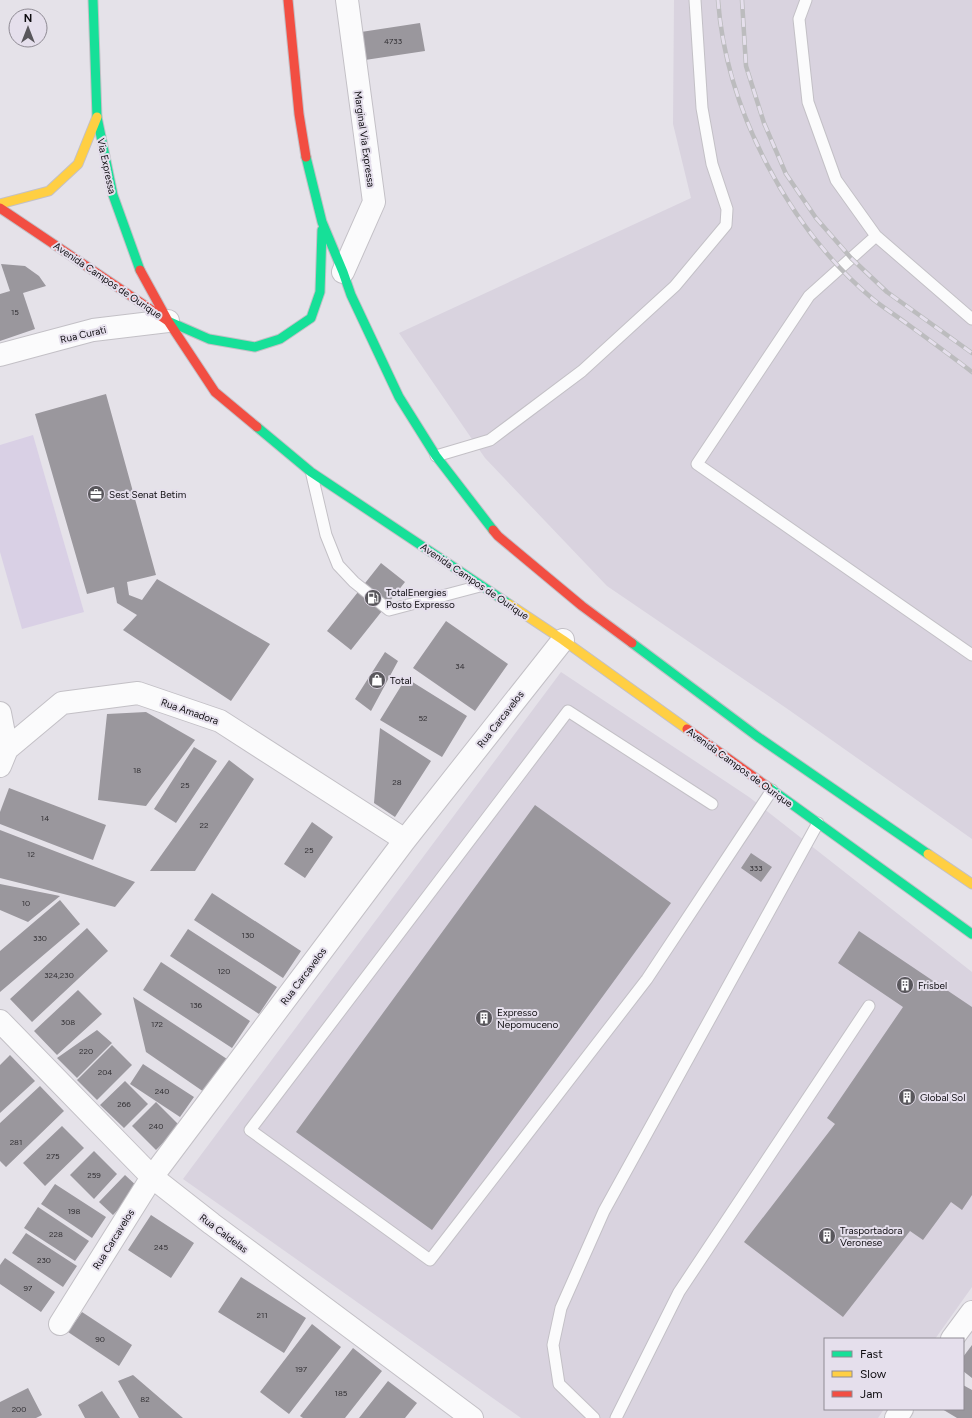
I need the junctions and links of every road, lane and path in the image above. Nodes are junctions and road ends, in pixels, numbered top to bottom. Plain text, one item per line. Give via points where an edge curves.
1 (93, 0) edge
2 (288, 0) edge
3 (347, 0) edge
4 (695, 0) edge
5 (806, 0) edge
6 (97, 116) junction
7 (0, 204) edge
8 (0, 208) edge
9 (322, 222) junction
10 (876, 236) junction
11 (343, 272) junction
12 (972, 319) edge
13 (168, 321) junction
14 (0, 355) edge
15 (436, 456) junction
16 (311, 472) junction
17 (480, 586) junction
18 (563, 640) junction
19 (972, 655) edge
20 (0, 713) edge
21 (4, 757) edge
22 (772, 790) junction
23 (712, 804) dead end
24 (818, 823) junction
25 (405, 840) junction
26 (972, 884) edge
27 (972, 934) edge
28 (869, 1006) dead end
29 (0, 1021) edge
30 (152, 1177) junction
31 (972, 1312) edge
32 (60, 1324) dead end
33 (953, 1338) edge
34 (472, 1418) edge
35 (594, 1418) edge
36 (616, 1418) edge

1 - 6 main road, Via Expressa
2 - 9 main road via 299,114 306,157
3 - 11 street, Marginal Via Expressa via 374,202
4 - 15 lane via 702,108 712,164 727,210 726,225 675,286 582,371 490,440
5 - 10 lane via 799,19 808,102 836,180
6 - 7 main road via 78,164 49,191
6 - 13 main road, Via Expressa via 113,195 137,265
8 - 13 main road, Avenida Campos de Ourique
9 - 11 main road
9 - 13 main road via 320,292 311,318 280,339 255,347 209,339
10 - 12 lane
10 - 19 lane via 809,296 698,464
11 - 15 main road via 351,295 399,396
13 - 14 street, Rua Curati via 93,330
13 - 16 main road, Avenida Campos de Ourique via 215,392
15 - 26 main road via 498,536 582,606 758,737
16 - 17 main road, Avenida Campos de Ourique
16 - 17 lane via 326,535 338,565 354,582 389,610
17 - 18 main road, Avenida Campos de Ourique
18 - 22 main road, Avenida Campos de Ourique
18 - 25 street, Rua Carcavelos
20 - 21 street
21 - 25 street, Rua Amadora via 62,703 138,693 220,721
22 - 23 lane via 647,979 430,1260 250,1130 568,711
22 - 24 main road, Avenida Campos de Ourique
24 - 27 main road, Avenida Campos de Ourique
24 - 35 lane via 604,1212 561,1308 553,1345 559,1384
25 - 30 street, Rua Carcavelos
28 - 36 lane via 679,1292
29 - 30 street, Rua Caldelas
30 - 32 street, Rua Carcavelos
30 - 34 street, Rua Caldelas
31 - 33 street

